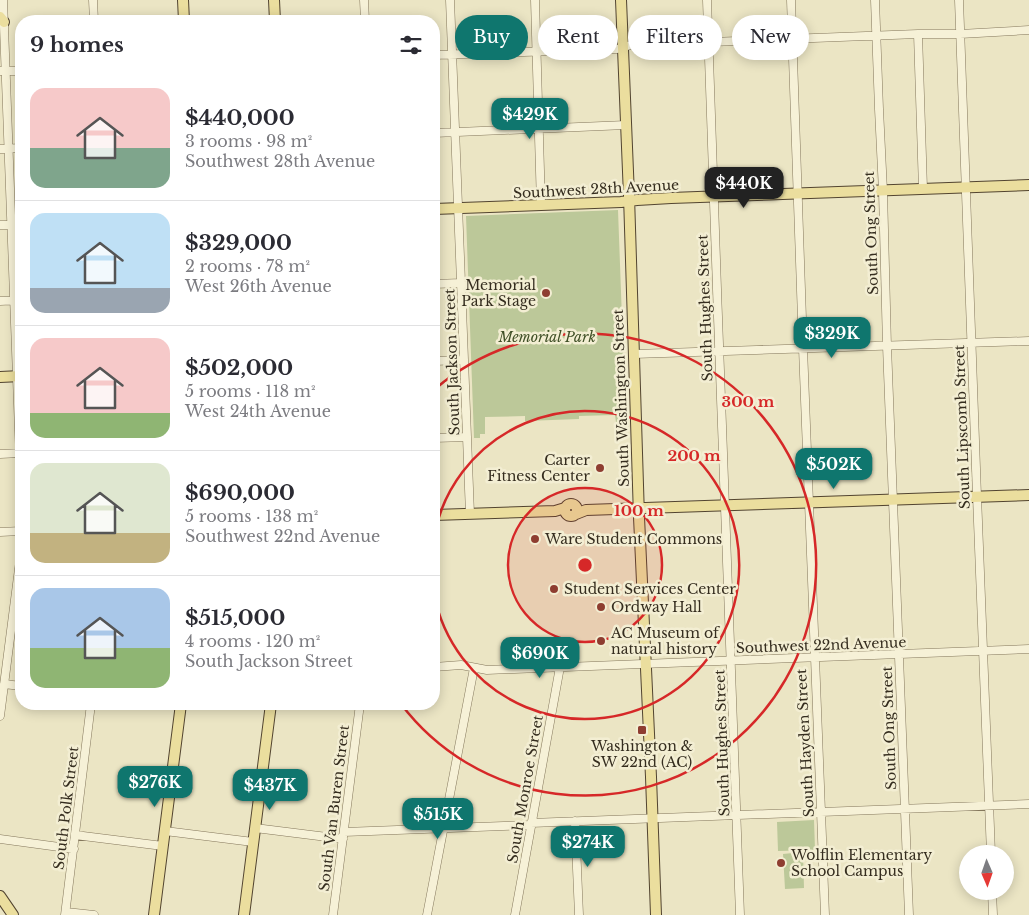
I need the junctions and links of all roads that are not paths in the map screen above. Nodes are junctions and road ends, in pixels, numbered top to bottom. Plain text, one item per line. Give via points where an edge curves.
1 (3, 0) edge
2 (93, 0) edge
3 (183, 0) edge
4 (274, 0) edge
5 (364, 0) edge
6 (450, 0) edge
7 (535, 0) edge
8 (621, 0) edge
9 (707, 0) edge
10 (791, 0) edge
11 (875, 0) edge
12 (960, 0) edge
13 (94, 15) edge
14 (184, 15) edge
15 (275, 15) edge
16 (365, 15) edge
17 (707, 15) edge
18 (791, 15) edge
19 (2, 20) edge
20 (1029, 30) edge
21 (918, 34) junction
22 (960, 34) junction
23 (877, 36) junction
24 (809, 38) edge
25 (628, 46) edge
26 (623, 47) junction
27 (537, 51) junction
28 (453, 54) junction
29 (440, 55) edge
30 (709, 60) edge
31 (793, 60) edge
32 (3, 71) edge
33 (626, 125) junction
34 (539, 129) junction
35 (456, 132) junction
36 (440, 133) edge
37 (4, 148) edge
38 (1029, 185) edge
39 (966, 188) junction
40 (923, 189) junction
41 (883, 191) junction
42 (798, 195) junction
43 (714, 198) junction
44 (629, 201) junction
45 (541, 205) junction
46 (440, 209) edge
47 (458, 209) junction
48 (0, 225) edge
49 (12, 225) junction
50 (15, 262) edge
51 (461, 283) junction
52 (440, 284) edge
53 (15, 300) edge
54 (0, 301) edge
55 (1029, 341) edge
56 (972, 342) junction
57 (887, 346) junction
58 (803, 348) junction
59 (719, 351) junction
60 (634, 354) junction
61 (464, 360) junction
62 (440, 362) edge
63 (15, 376) edge
64 (0, 377) edge
65 (467, 437) junction
66 (440, 438) edge
67 (15, 453) edge
68 (0, 454) edge
69 (1029, 495) edge
70 (977, 496) junction
71 (893, 500) junction
72 (808, 503) junction
73 (724, 506) junction
74 (639, 508) junction
75 (470, 514) junction
76 (440, 516) edge
77 (15, 531) edge
78 (0, 532) edge
79 (15, 599) edge
80 (1029, 649) edge
81 (983, 650) junction
82 (899, 654) junction
83 (814, 657) junction
84 (731, 661) junction
85 (646, 664) junction
86 (440, 667) edge
87 (560, 667) junction
88 (474, 668) junction
89 (4, 684) junction
90 (15, 685) edge
91 (1, 706) edge
92 (90, 710) edge
93 (180, 710) edge
94 (270, 710) edge
95 (359, 710) edge
96 (0, 716) edge
97 (1029, 804) edge
98 (989, 806) junction
99 (905, 808) junction
100 (821, 812) junction
101 (737, 815) junction
102 (653, 818) junction
103 (574, 821) junction
104 (531, 824) junction
105 (255, 828) junction
106 (443, 829) junction
107 (165, 831) junction
108 (75, 834) junction
109 (343, 836) junction
110 (0, 839) edge
111 (253, 842) junction
112 (991, 845) edge
113 (163, 846) junction
114 (74, 849) junction
115 (0, 896) edge
116 (992, 900) edge
117 (65, 913) edge
118 (13, 915) edge
119 (94, 915) edge
120 (154, 915) edge
121 (244, 915) edge
122 (333, 915) edge
123 (427, 915) edge
124 (515, 915) edge
125 (579, 915) edge
126 (656, 915) edge
127 (740, 915) edge
128 (825, 915) edge
129 (909, 915) edge
130 (993, 915) edge

1 - 19 street
2 - 13 street
3 - 14 main road
4 - 15 main road
5 - 16 street
6 - 28 street, South Jackson Street
7 - 27 street
8 - 26 main road, South Washington Street
9 - 17 street, South Hughes Street
10 - 18 street, South Hayden Street
11 - 23 street, South Ong Street
12 - 22 street, South Lipscomb Street
19 - 32 street
20 - 22 street
21 - 22 street
21 - 23 street
21 - 40 street
22 - 39 street, South Lipscomb Street
23 - 24 street
23 - 41 street, South Ong Street
25 - 26 street
26 - 27 street
26 - 33 main road, South Washington Street
27 - 28 street
27 - 34 street
28 - 29 street
28 - 35 street, South Jackson Street
30 - 43 street, South Hughes Street
31 - 42 street, South Hayden Street
32 - 37 street
33 - 34 street
33 - 44 main road, South Washington Street
34 - 35 street
34 - 45 street
35 - 36 street
35 - 47 street, South Jackson Street
37 - 49 street
38 - 39 main road, Southwest 28th Avenue
39 - 40 main road, Southwest 28th Avenue
39 - 56 street, South Lipscomb Street
40 - 41 main road, Southwest 28th Avenue
41 - 42 main road, Southwest 28th Avenue
41 - 57 street, South Ong Street
42 - 43 main road, Southwest 28th Avenue
42 - 58 street, South Hayden Street
43 - 44 main road, Southwest 28th Avenue
43 - 59 street, South Hughes Street
44 - 45 main road, Southwest 28th Avenue
44 - 60 main road, South Washington Street
45 - 47 main road, Southwest 28th Avenue
46 - 47 main road, Southwest 28th Avenue
47 - 51 street, South Jackson Street
48 - 49 street
49 - 50 street
51 - 52 street
51 - 61 street, South Jackson Street
53 - 54 street
55 - 56 street
56 - 57 street
56 - 70 street, South Lipscomb Street
57 - 58 street
57 - 71 street, South Ong Street
58 - 59 street
58 - 72 street, South Hayden Street
59 - 60 street
59 - 73 street, South Hughes Street
60 - 74 main road, South Washington Street
61 - 62 street
61 - 65 street, South Jackson Street
63 - 64 main road
65 - 66 street
65 - 75 street, South Jackson Street
67 - 68 street
69 - 70 main road
70 - 71 main road
70 - 81 street, South Lipscomb Street
71 - 72 main road
71 - 82 street, South Ong Street
72 - 73 main road
72 - 83 street, South Hayden Street
73 - 74 main road
73 - 84 street, South Hughes Street
74 - 75 main road
74 - 85 main road, South Washington Street
75 - 76 main road
77 - 78 street
79 - 89 street
80 - 81 street, Southwest 22nd Avenue
81 - 82 street, Southwest 22nd Avenue
81 - 98 street, South Lipscomb Street
82 - 83 street, Southwest 22nd Avenue
82 - 99 street, South Ong Street
83 - 84 street, Southwest 22nd Avenue
83 - 100 street, South Hayden Street
84 - 85 street, Southwest 22nd Avenue
84 - 101 street, South Hughes Street
85 - 87 street, Southwest 22nd Avenue
85 - 102 main road, South Washington Street
86 - 88 street, Southwest 22nd Avenue
87 - 88 street, Southwest 22nd Avenue
87 - 104 street, South Monroe Street
88 - 106 street
89 - 90 street
89 - 91 street
91 - 96 street
92 - 108 street, South Polk Street
93 - 107 main road
94 - 105 main road
95 - 109 street, South Van Buren Street
97 - 98 street
98 - 99 street
98 - 112 street, South Lipscomb Street
99 - 100 street
99 - 129 street, South Ong Street
100 - 101 street
100 - 128 street, South Hayden Street
101 - 102 street
101 - 127 street, South Hughes Street
102 - 103 street
102 - 126 main road, South Washington Street
103 - 104 street
103 - 125 street
104 - 106 street
104 - 124 street, South Monroe Street
105 - 109 street
105 - 111 main road
106 - 109 street
106 - 123 street
107 - 111 street
107 - 113 main road
108 - 113 street
108 - 114 street, South Polk Street
109 - 122 street, South Van Buren Street
110 - 114 street
111 - 121 main road
113 - 120 main road
114 - 117 street, South Polk Street
115 - 118 main road
116 - 130 street
117 - 119 street

